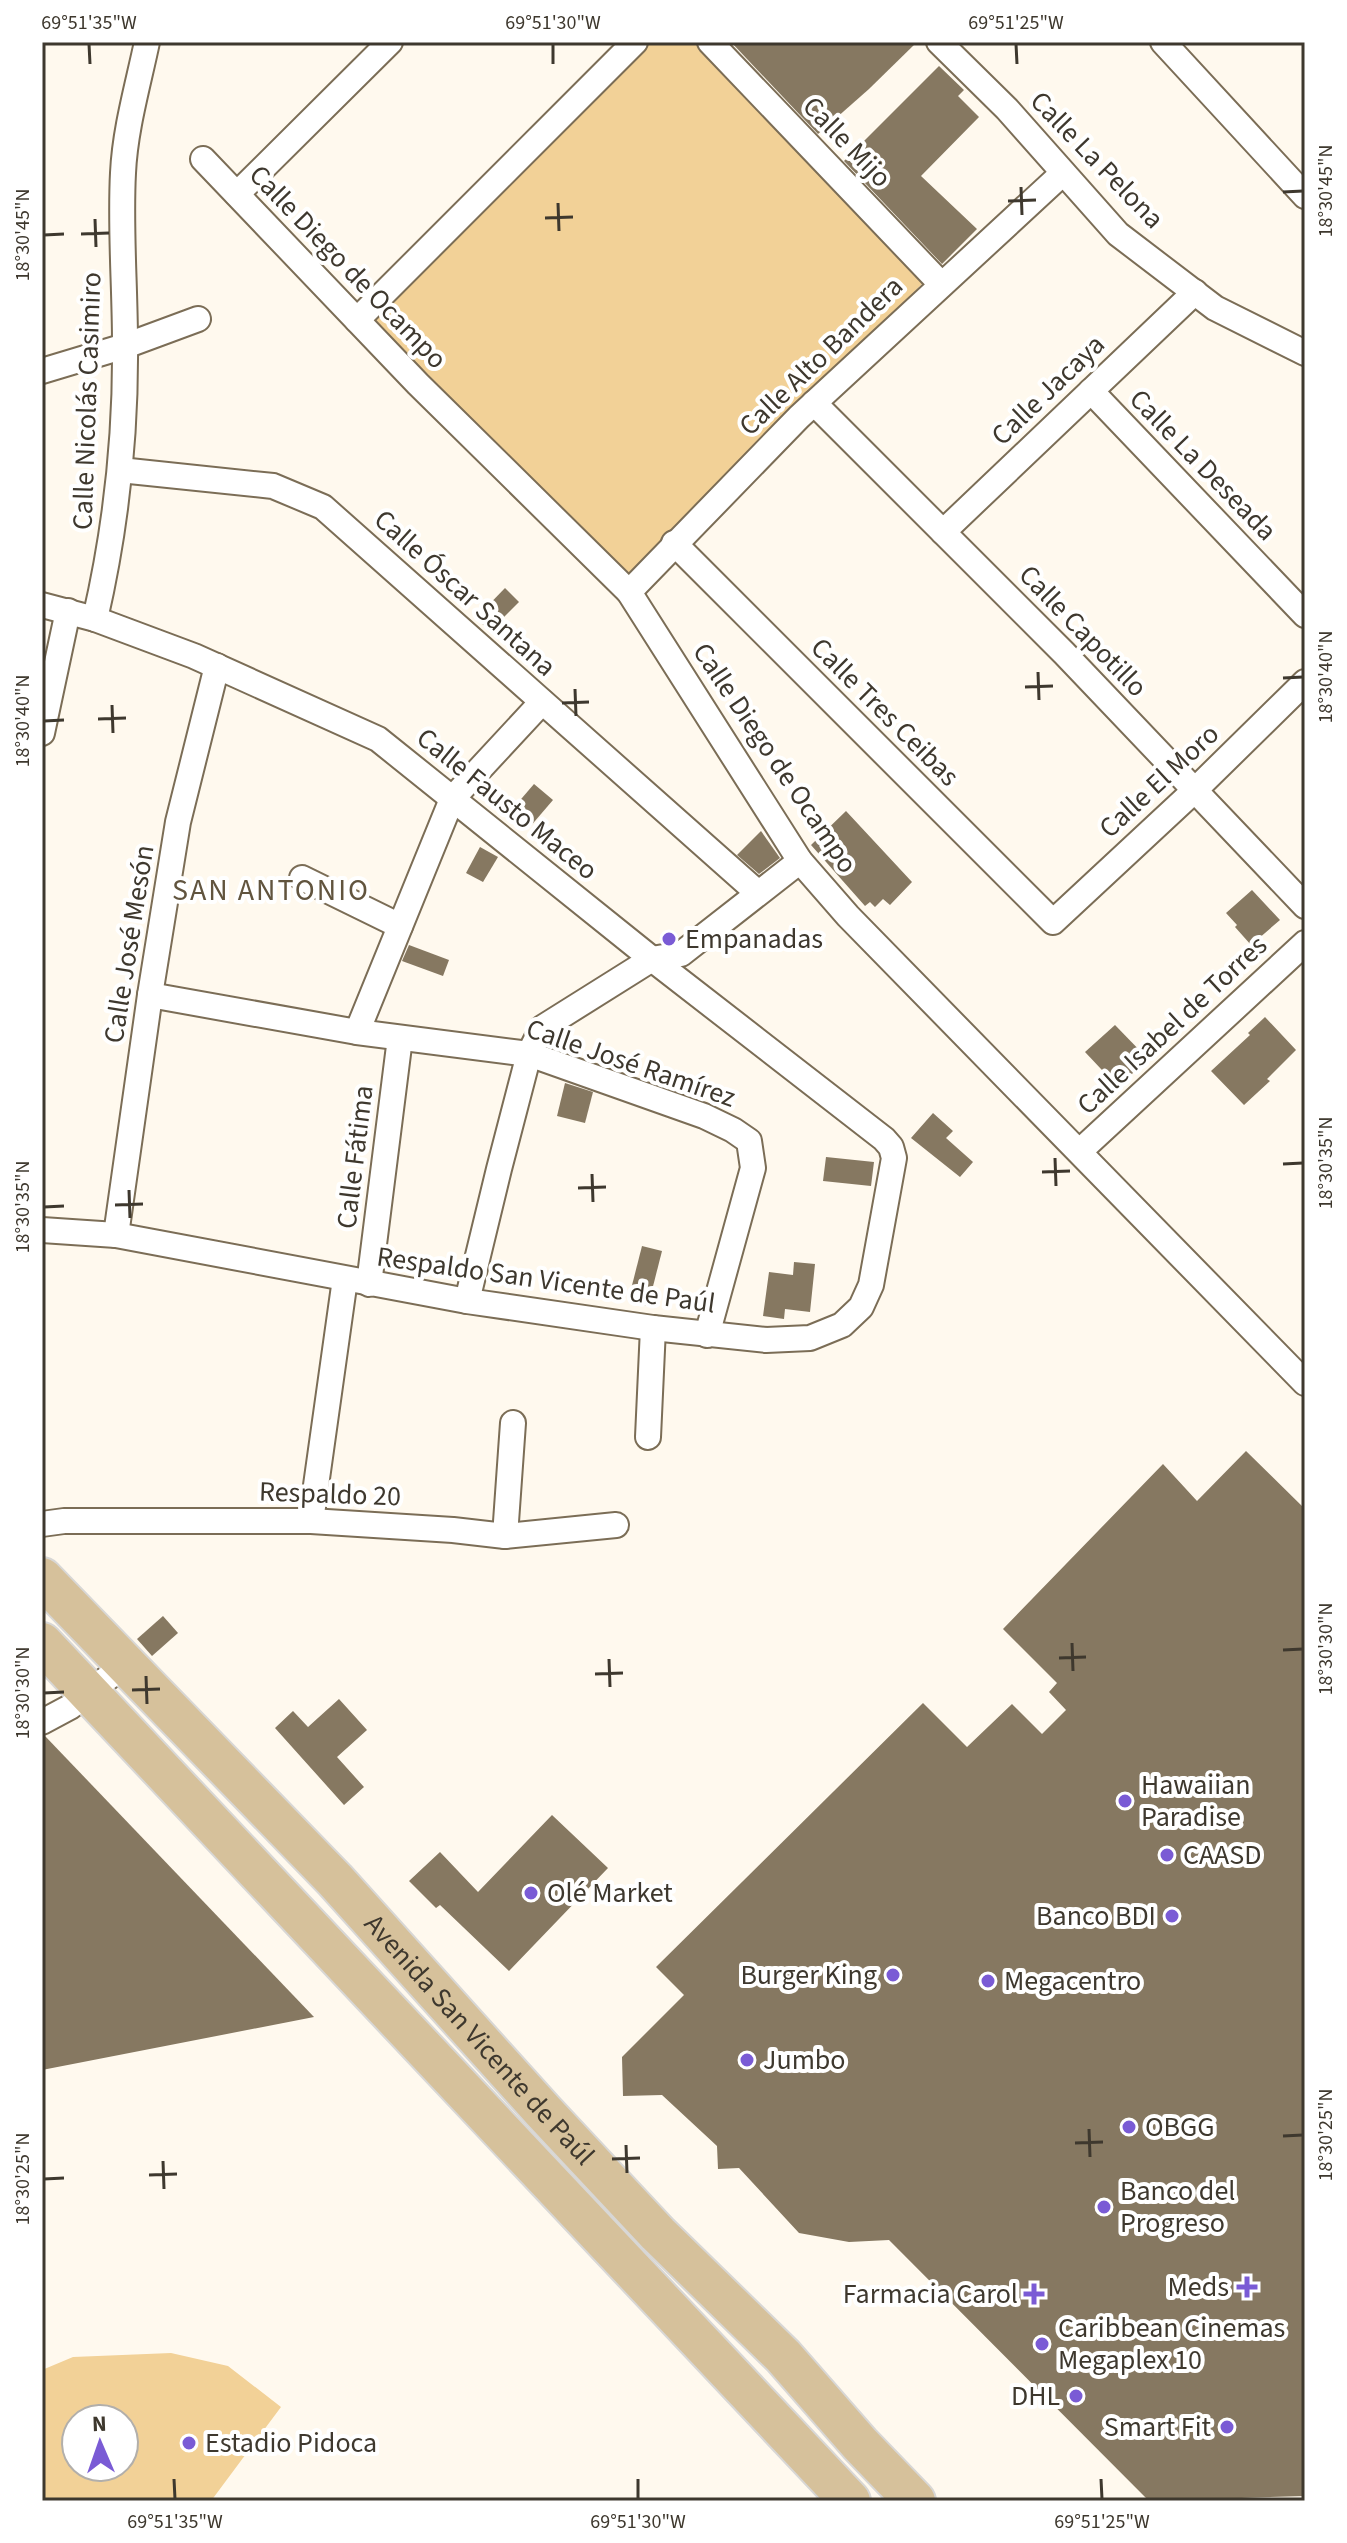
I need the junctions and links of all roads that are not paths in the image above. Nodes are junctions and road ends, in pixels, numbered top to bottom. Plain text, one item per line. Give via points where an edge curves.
1 (147, 42) edge
2 (390, 42) edge
3 (635, 42) edge
4 (710, 42) edge
5 (939, 42) edge
6 (1163, 42) edge
7 (203, 159) dead end
8 (1063, 173) junction
9 (237, 194) junction
10 (1305, 196) edge
11 (941, 284) junction
12 (1195, 292) junction
13 (198, 319) dead end
14 (357, 320) junction
15 (125, 346) junction
16 (1305, 353) edge
17 (42, 371) edge
18 (1091, 391) junction
19 (814, 403) junction
20 (120, 470) junction
21 (943, 532) junction
22 (674, 543) junction
23 (629, 592) junction
24 (42, 605) edge
25 (68, 611) junction
26 (1305, 615) edge
27 (95, 619) junction
28 (217, 666) junction
29 (1305, 682) edge
30 (542, 702) junction
31 (42, 728) edge
32 (1195, 790) junction
33 (452, 799) junction
34 (800, 861) junction
35 (302, 878) dead end
36 (758, 893) junction
37 (1305, 906) edge
38 (1053, 922) joint
39 (400, 926) junction
40 (1305, 943) edge
41 (652, 959) junction
42 (150, 995) junction
43 (357, 1032) junction
44 (400, 1038) junction
45 (529, 1054) junction
46 (884, 1139) joint
47 (1080, 1151) junction
48 (42, 1230) edge
49 (116, 1235) junction
50 (357, 1282) junction
51 (467, 1301) junction
52 (653, 1328) junction
53 (707, 1335) junction
54 (1305, 1383) edge
55 (513, 1423) dead end
56 (648, 1437) dead end
57 (311, 1521) junction
58 (42, 1524) edge
59 (616, 1525) dead end
60 (505, 1536) junction
61 (42, 1578) edge
62 (42, 1643) edge
63 (127, 1663) junction
64 (88, 1692) junction
65 (42, 1722) edge
66 (850, 2501) edge
67 (915, 2501) edge

1 - 15 street, Calle Nicolás Casimiro via 123,171
2 - 9 street
3 - 14 street
4 - 11 street, Calle Mijo
5 - 8 street, Calle La Pelona
6 - 10 street
7 - 9 street, Calle Diego de Ocampo
8 - 11 street, Calle Alto Bandera
8 - 12 street, Calle La Pelona via 1118,234
9 - 14 street, Calle Diego de Ocampo
11 - 19 street, Calle Alto Bandera
12 - 16 street, Calle La Pelona via 1215,308
12 - 18 street, Calle Jacaya
13 - 15 street
14 - 23 street, Calle Diego de Ocampo
15 - 17 street
15 - 20 street, Calle Nicolás Casimiro
18 - 21 street, Calle Jacaya
18 - 26 street, Calle La Deseada
19 - 21 street, Calle Capotillo
19 - 22 street, Calle Alto Bandera
20 - 27 street, Calle Nicolás Casimiro
20 - 30 street, Calle Óscar Santana via 273,486 323,507
21 - 32 street, Calle Capotillo
22 - 23 street, Calle Alto Bandera
22 - 38 street, Calle Tres Ceibas
23 - 34 street, Calle Diego de Ocampo
24 - 25 street, Calle Fausto Maceo
25 - 27 street, Calle Fausto Maceo
25 - 31 street
27 - 28 street, Calle Fausto Maceo
28 - 33 street, Calle Fausto Maceo via 378,739
28 - 42 street, Calle José Mesón via 178,822
29 - 32 street, Calle El Moro
30 - 33 street
30 - 36 street, Calle Óscar Santana
32 - 37 street, Calle Capotillo
32 - 38 street, Calle El Moro
33 - 39 street
33 - 41 street, Calle Fausto Maceo
34 - 36 street
34 - 47 street, Calle Diego de Ocampo
35 - 39 street
36 - 41 street via 681,954
39 - 43 street
40 - 47 street, Calle Isabel de Torres
41 - 45 street via 542,1028
41 - 46 street, Calle Fausto Maceo
42 - 43 street, Calle José Ramírez
42 - 49 street, Calle José Mesón
43 - 44 street, Calle José Ramírez
44 - 45 street, Calle José Ramírez
44 - 50 street, Calle Fátima
45 - 51 street
45 - 53 street, Calle José Ramírez via 704,1116 749,1141 753,1168
46 - 53 street, Respaldo San Vicente de Paúl via 894,1158 871,1285 861,1307 842,1325 810,1338
47 - 54 street, Calle Diego de Ocampo
48 - 49 street, Respaldo San Vicente de Paúl
49 - 50 street, Respaldo San Vicente de Paúl
50 - 51 street, Respaldo San Vicente de Paúl
50 - 57 street, Calle Fátima
51 - 52 street, Respaldo San Vicente de Paúl
52 - 53 street, Respaldo San Vicente de Paúl
52 - 56 street
55 - 60 street
57 - 58 street, Respaldo 20
57 - 60 street, Respaldo 20
59 - 60 street, Respaldo 20
61 - 63 main road, Avenida San Vicente de Paúl
62 - 64 main road, Avenida San Vicente de Paúl
63 - 64 street
63 - 67 main road, Avenida San Vicente de Paúl via 335,1880 574,2145 783,2356
64 - 65 street
64 - 66 main road, Avenida San Vicente de Paúl

